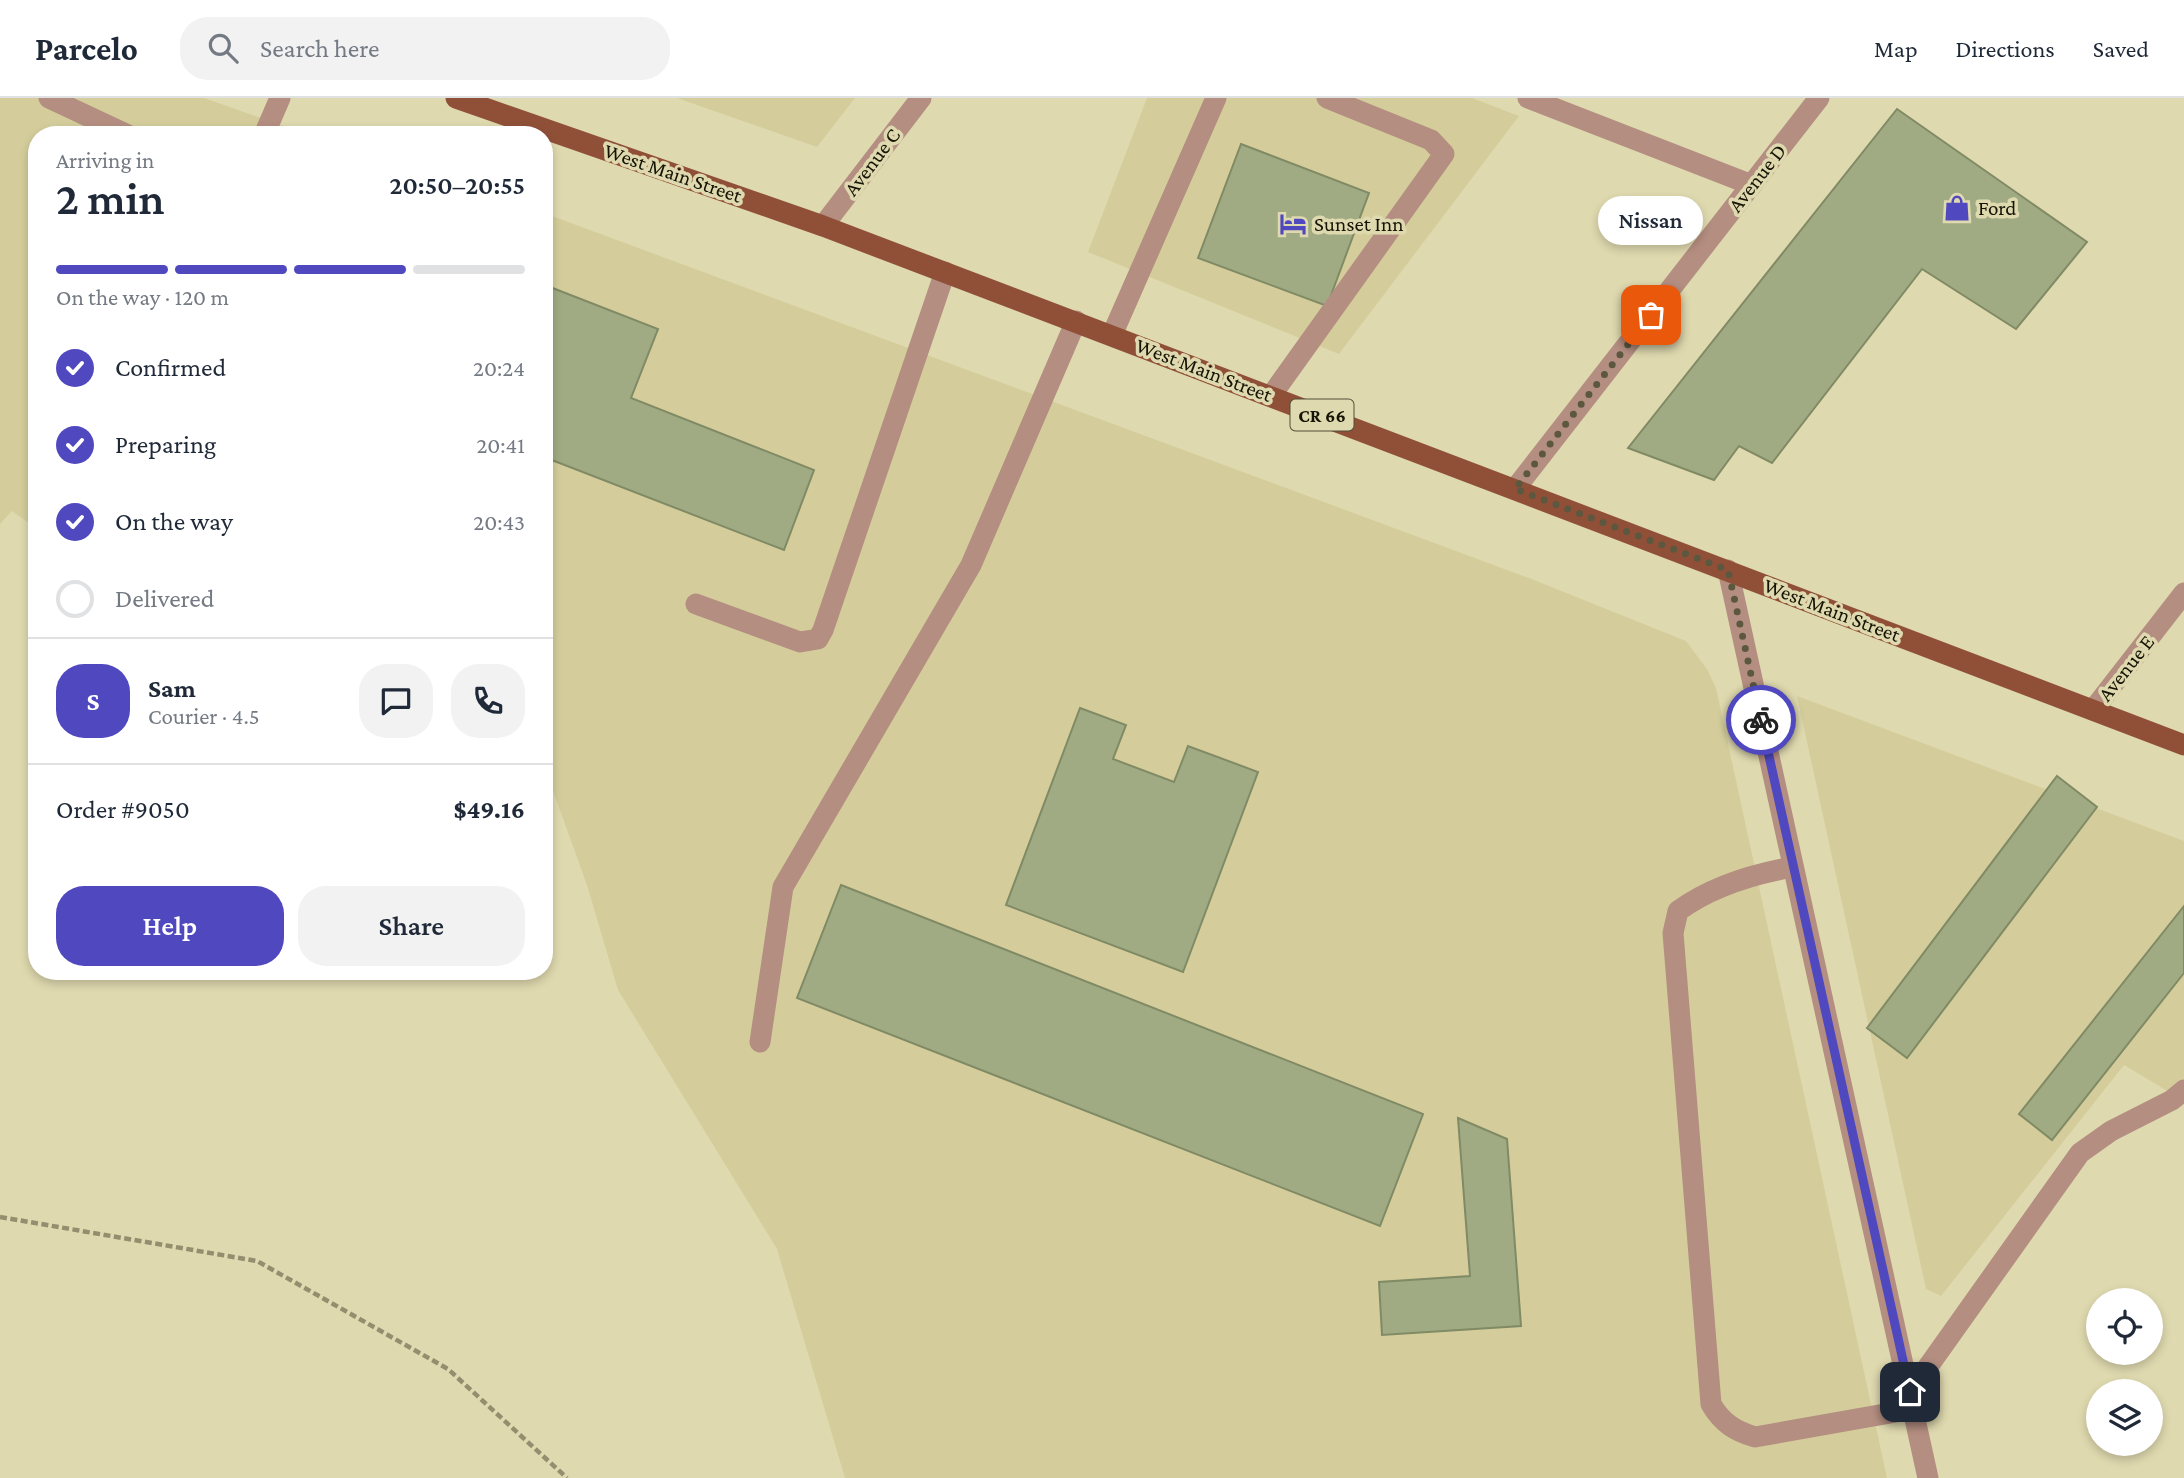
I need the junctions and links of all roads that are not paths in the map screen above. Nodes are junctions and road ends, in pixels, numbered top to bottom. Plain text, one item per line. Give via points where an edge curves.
1 (49, 98) edge
2 (280, 98) edge
3 (456, 98) edge
4 (921, 98) edge
5 (1216, 98) edge
6 (1327, 98) edge
7 (1528, 98) edge
8 (1819, 98) edge
9 (109, 126) edge
10 (268, 126) edge
11 (536, 126) edge
12 (553, 132) edge
13 (1752, 185) junction
14 (823, 226) junction
15 (945, 272) junction
16 (1076, 321) junction
17 (1112, 335) junction
18 (1271, 396) junction
19 (1515, 489) junction
20 (1728, 570) junction
21 (2184, 593) edge
22 (696, 604) dead end
23 (2093, 710) junction
24 (2184, 745) edge
25 (1793, 867) junction
26 (760, 1042) dead end
27 (2184, 1090) edge
28 (1911, 1401) junction
29 (1928, 1478) edge

1 - 9 street
2 - 10 street
3 - 11 main road, West Main Street / CR 66
4 - 14 street, Avenue C
5 - 17 street
6 - 18 street via 1431,140 1444,154
7 - 13 street
8 - 13 street, Avenue D
12 - 14 main road, West Main Street / CR 66
13 - 19 street, Avenue D
14 - 15 main road, West Main Street / CR 66
15 - 16 main road, West Main Street / CR 66
15 - 22 street via 818,639 800,642
16 - 17 main road, West Main Street / CR 66
16 - 26 street via 971,565 783,887
17 - 18 main road, West Main Street / CR 66
18 - 19 main road, West Main Street / CR 66
19 - 20 main road, West Main Street / CR 66
20 - 23 main road, West Main Street / CR 66
20 - 25 street
21 - 23 street, Avenue E
23 - 24 main road, West Main Street / CR 66
25 - 28 street
25 - 28 street via 1757,873 1696,897 1678,911 1673,933 1711,1404 1732,1428 1755,1437
27 - 28 street via 2080,1153
28 - 29 street

